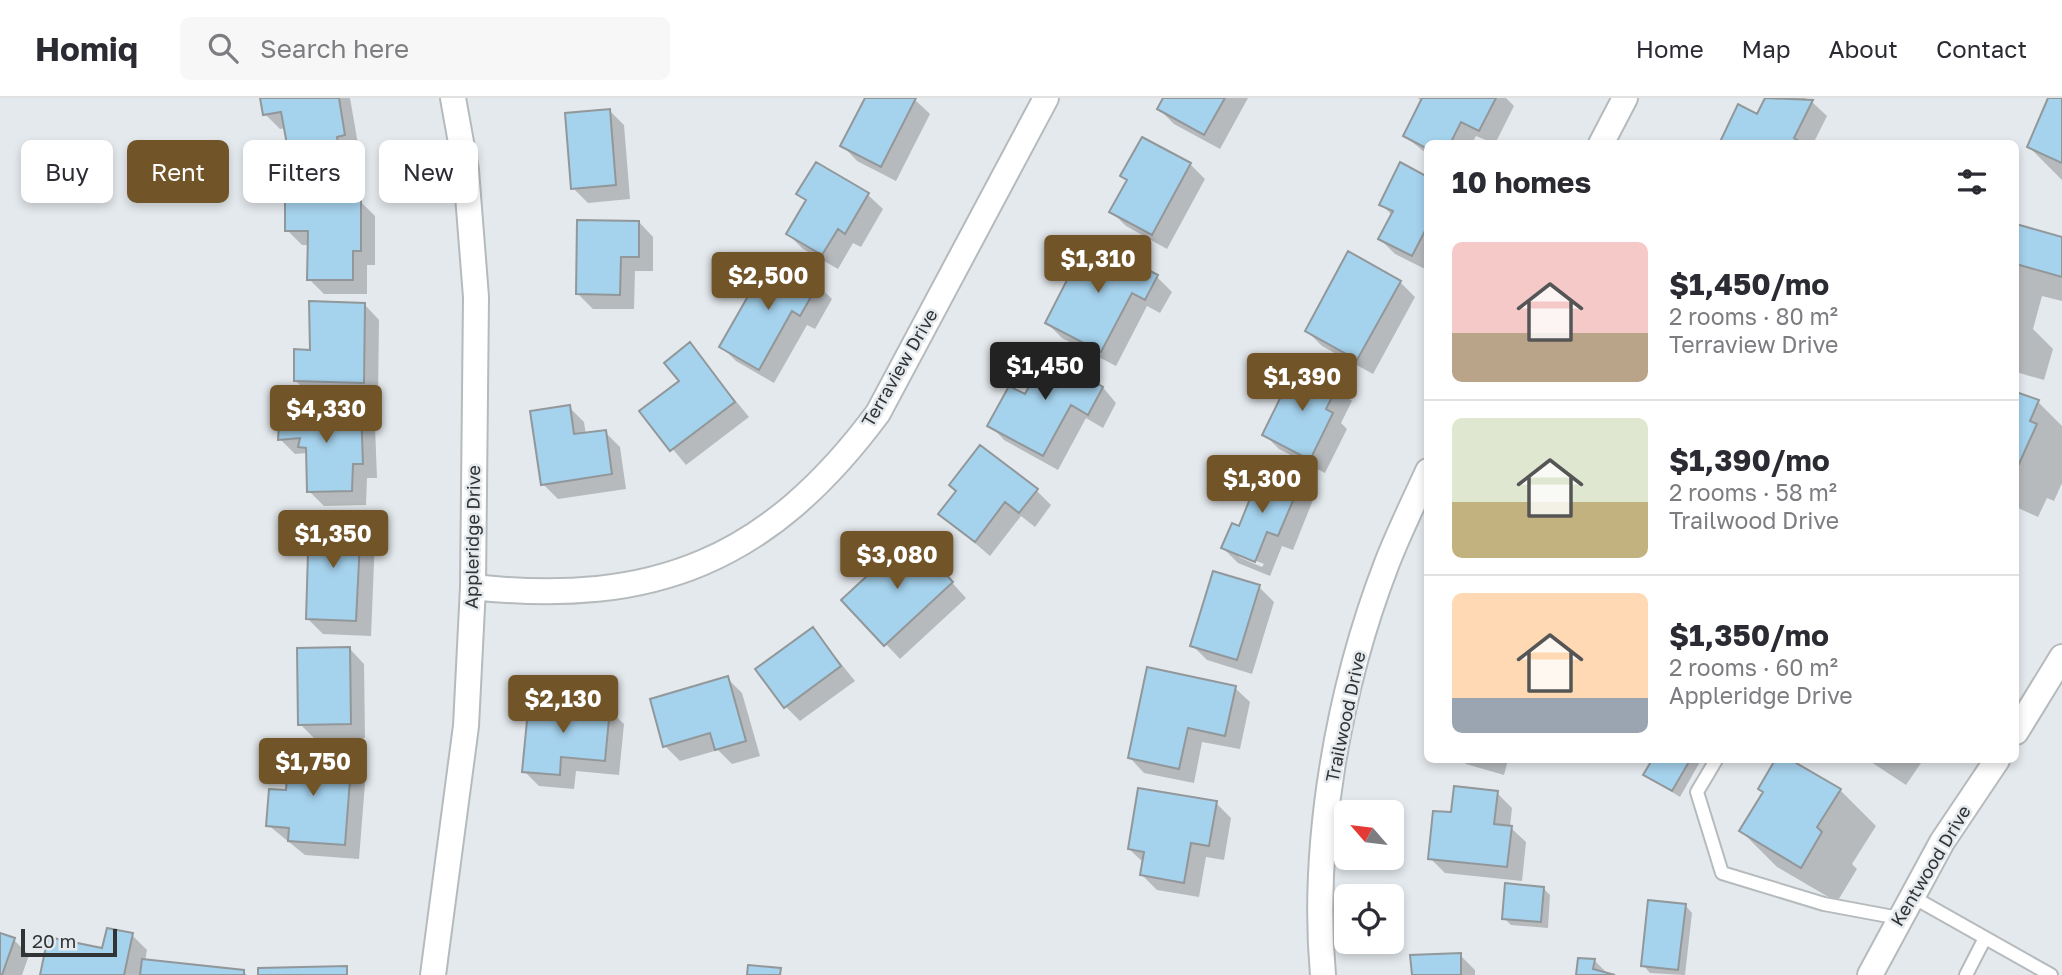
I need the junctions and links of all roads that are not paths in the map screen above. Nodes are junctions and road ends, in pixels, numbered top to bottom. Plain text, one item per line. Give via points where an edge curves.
1 (453, 98) edge
2 (1046, 98) edge
3 (1625, 98) edge
4 (1603, 140) edge
5 (1424, 480) edge
6 (473, 587) junction
7 (2062, 657) edge
8 (2019, 727) edge
9 (1714, 763) edge
10 (1995, 763) edge
11 (1911, 896) junction
12 (1899, 918) junction
13 (1985, 938) junction
14 (433, 975) edge
15 (1323, 975) edge
16 (1870, 975) edge
17 (1966, 975) edge
18 (2051, 975) edge

1 - 6 street, Appleridge Drive via 466,170 476,296
2 - 6 street, Terraview Drive via 878,413 836,468 781,518 685,570 635,584 534,593
3 - 4 street
5 - 15 street, Trailwood Drive via 1387,563 1346,702 1325,838
6 - 14 street, Appleridge Drive via 464,754
7 - 8 street
9 - 12 lane via 1697,792 1722,873 1824,904
10 - 11 street, Kentwood Drive
11 - 12 street, Kentwood Drive
11 - 13 lane
12 - 16 street, Kentwood Drive
13 - 17 lane
13 - 18 lane

